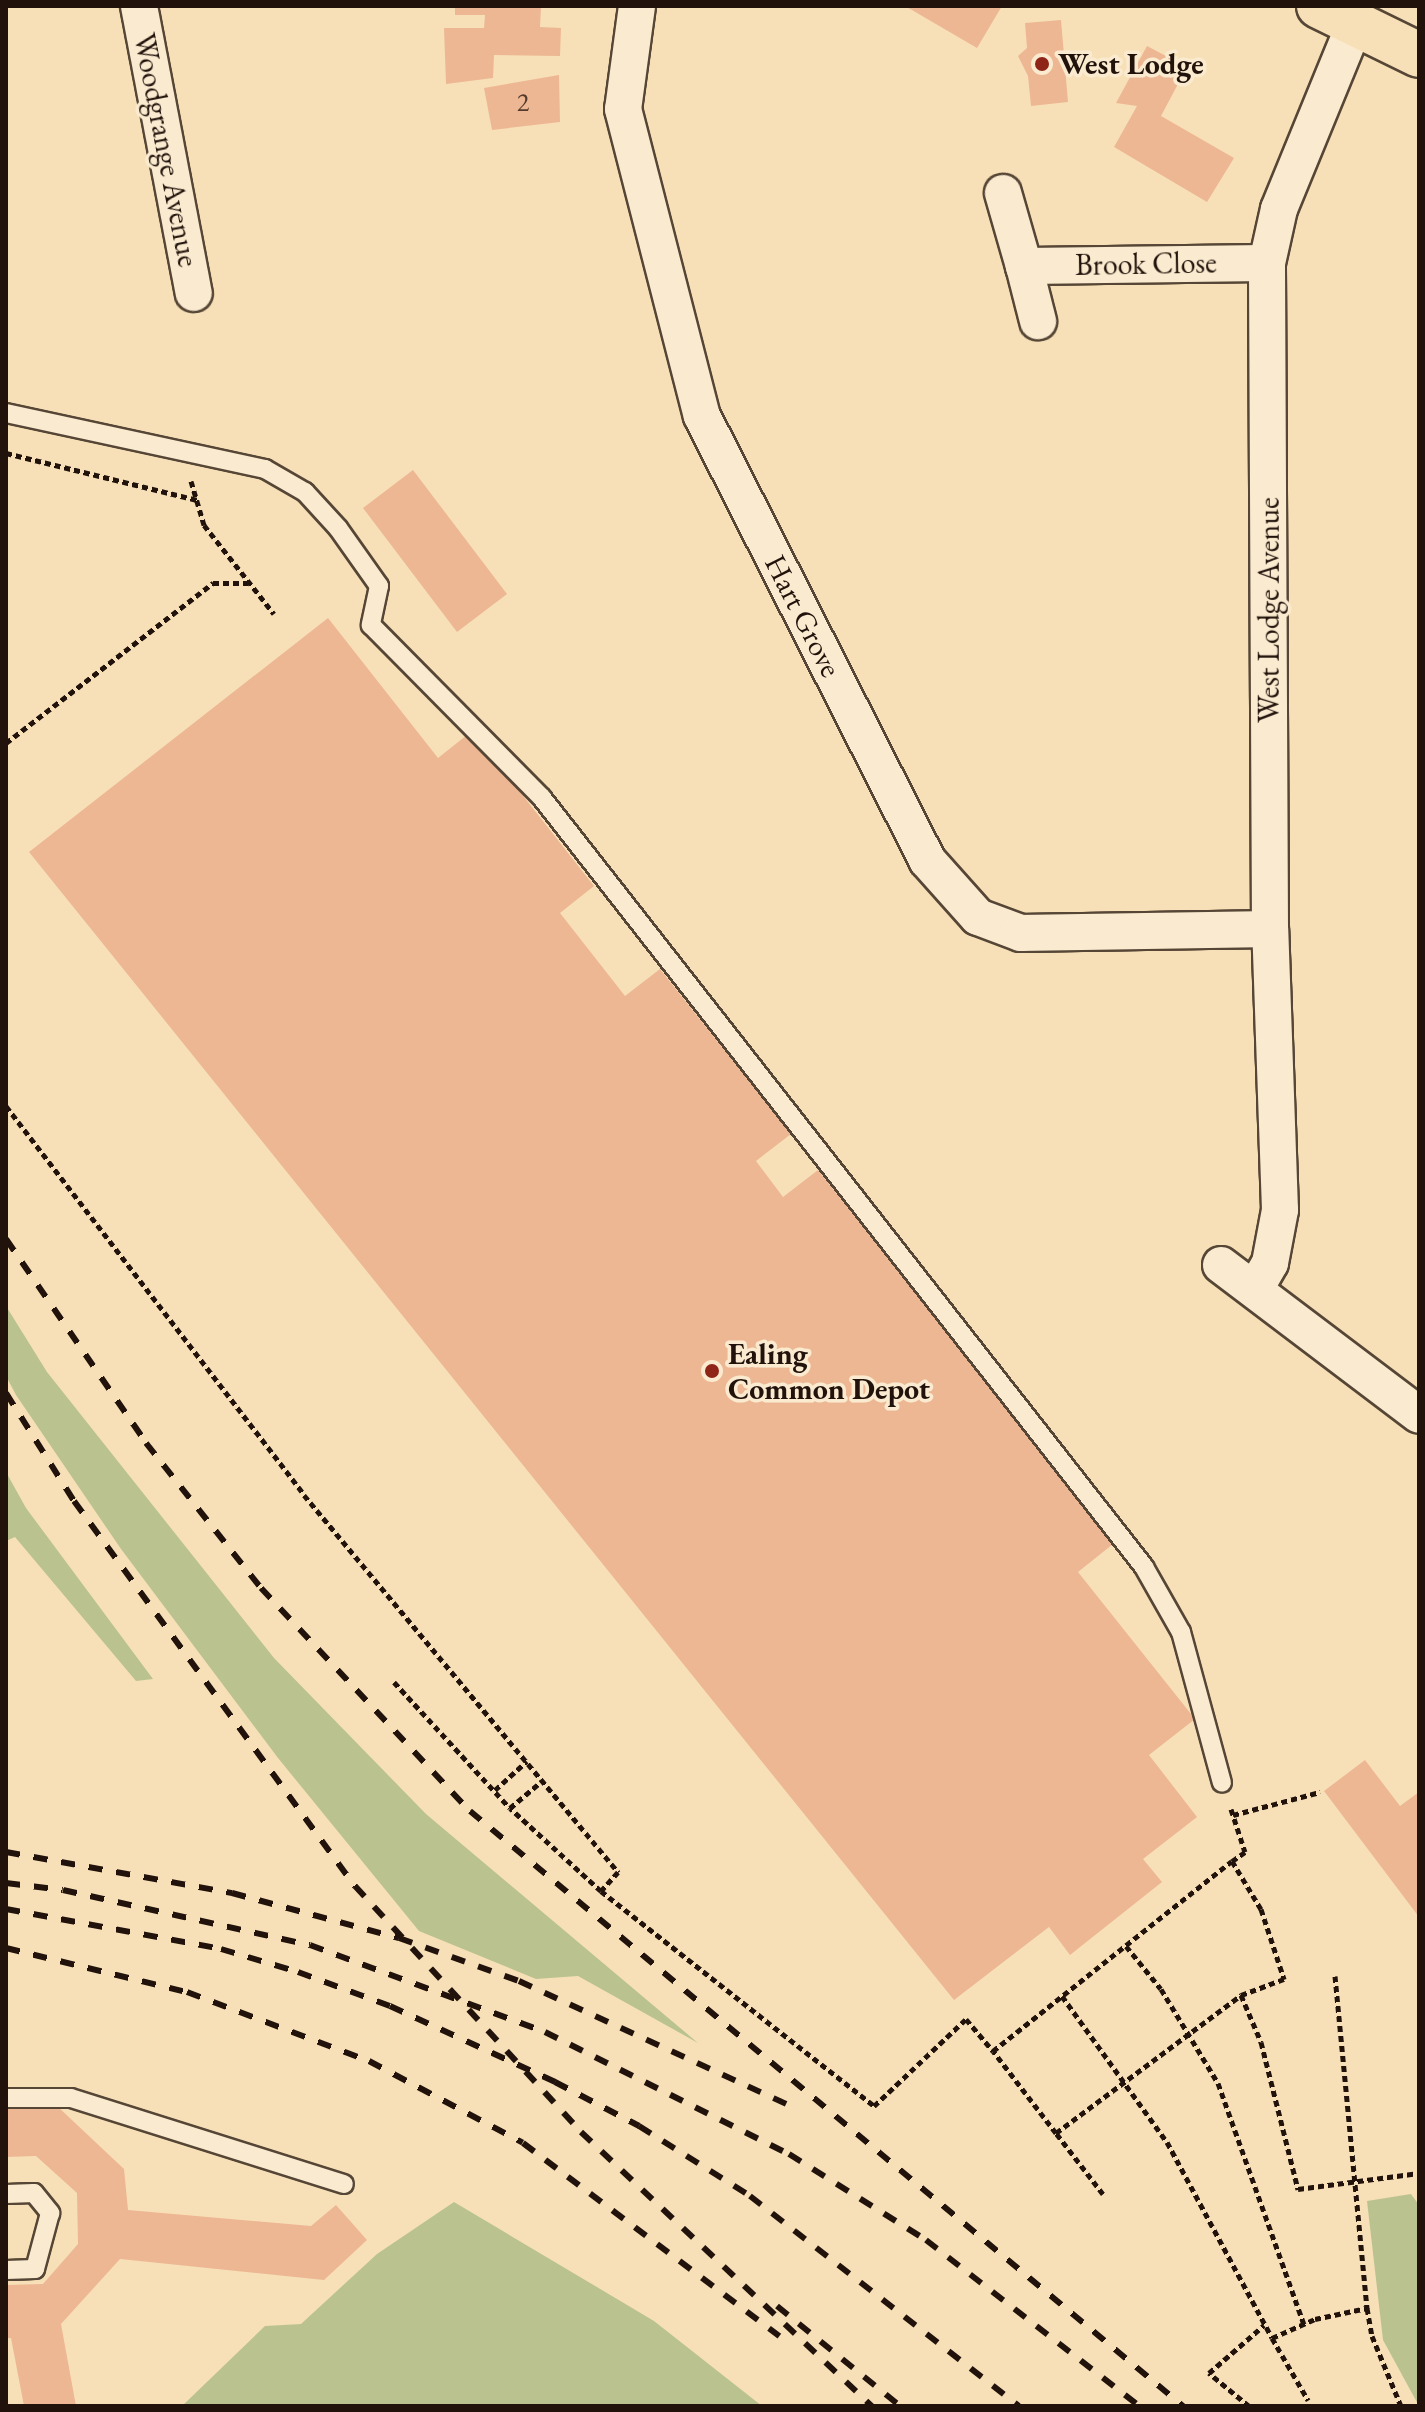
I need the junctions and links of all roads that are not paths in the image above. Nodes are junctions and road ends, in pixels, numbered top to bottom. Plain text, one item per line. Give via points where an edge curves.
1 (139, 6) edge
2 (637, 6) edge
3 (1337, 16) edge
4 (1419, 55) edge
5 (1003, 193) dead end
6 (1267, 263) junction
7 (1024, 266) junction
8 (194, 293) dead end
9 (1038, 321) dead end
10 (6, 413) edge
11 (1270, 929) junction
12 (1221, 1265) dead end
13 (1255, 1289) junction
14 (1419, 1415) edge
15 (1222, 1783) road end
16 (6, 2098) edge
17 (344, 2184) dead end
18 (6, 2194) edge
19 (6, 2270) edge

1 - 8 street, Woodgrange Avenue
2 - 11 street, Hart Grove via 623,109 702,416 927,860 978,917 1021,933
3 - 4 main road
3 - 6 street, West Lodge Avenue
5 - 7 street
6 - 7 street, Brook Close
6 - 11 street, West Lodge Avenue
7 - 9 street
10 - 15 lane via 265,469 305,492 356,549 379,586 371,625 542,798 1144,1567 1181,1632
11 - 13 street, West Lodge Avenue via 1280,1210 1270,1263
12 - 13 street
13 - 14 street
16 - 17 lane via 71,2098
18 - 19 lane via 34,2193 50,2213 35,2269

